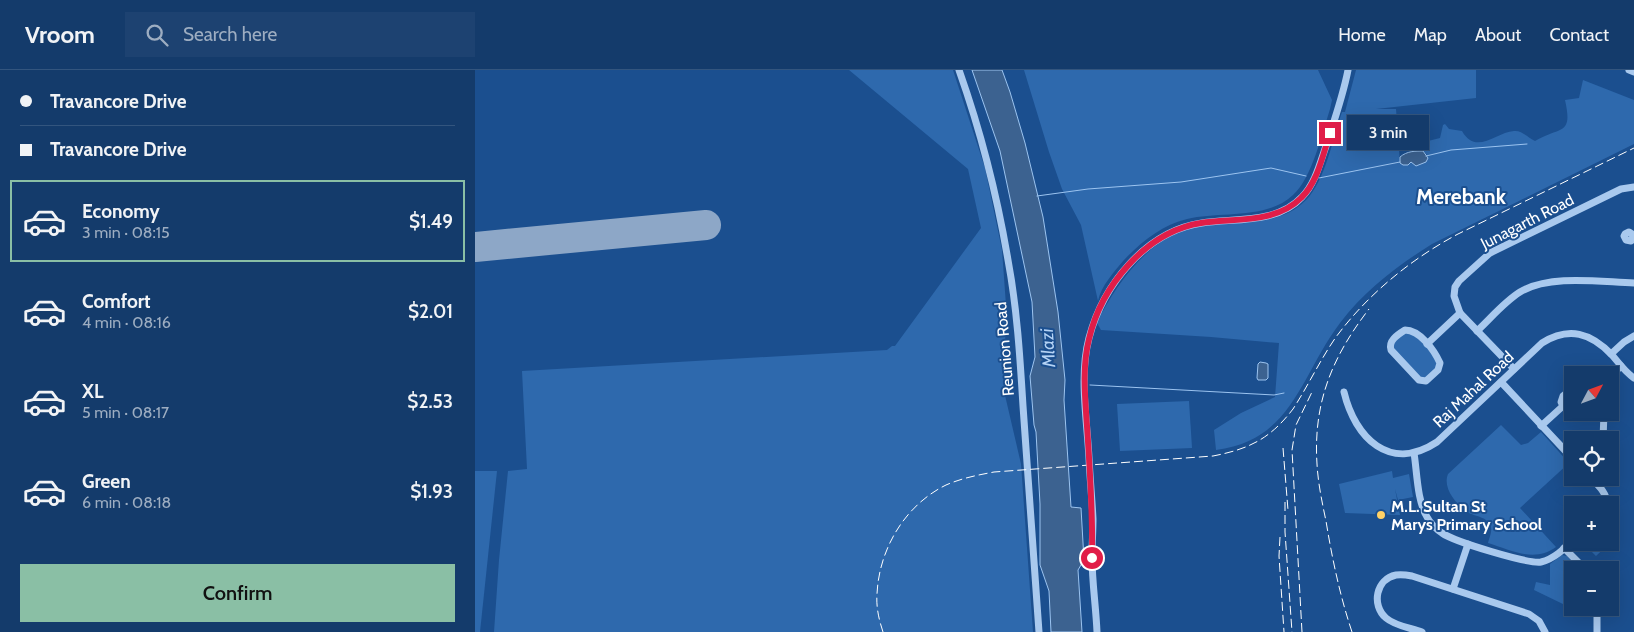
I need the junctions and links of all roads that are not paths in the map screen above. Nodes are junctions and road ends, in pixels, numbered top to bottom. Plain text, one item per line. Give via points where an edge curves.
1 (959, 70) edge
2 (1348, 70) edge
3 (1629, 70) edge
4 (1634, 72) edge
5 (1634, 187) edge
6 (1634, 283) edge
7 (1460, 313) junction
8 (1477, 331) junction
9 (1634, 336) edge
10 (1427, 344) junction
11 (1611, 354) junction
12 (1621, 366) joint
13 (1514, 369) junction
14 (1634, 378) edge
15 (1501, 382) junction
16 (1344, 392) dead end
17 (1564, 395) edge
18 (1563, 406) joint
19 (1541, 426) junction
20 (1564, 450) edge
21 (1414, 453) junction
22 (1598, 486) edge
23 (1605, 496) edge
24 (1468, 544) junction
25 (1564, 548) edge
26 (1567, 551) edge
27 (1577, 561) edge
28 (1453, 589) junction
29 (1597, 616) edge
30 (1039, 632) edge
31 (1097, 632) edge
32 (1422, 632) edge
33 (1545, 632) edge
34 (1597, 632) edge

1 - 30 street, Reunion Road via 980,132 994,188 1013,290
2 - 31 street via 1317,171 1302,197 1287,208 1267,216 1193,224 1168,233 1127,268 1109,290 1100,308 1089,339 1085,377
3 - 4 street
5 - 7 street, Junagarth Road via 1621,189 1484,257 1455,287 1454,296
6 - 8 street via 1562,281 1542,284 1512,298
7 - 8 street
7 - 10 street
8 - 13 street
9 - 11 street
10 - 10 street via 1440,367 1422,381 1393,354 1390,346 1405,330 1413,332
11 - 12 street, Raj Mahal Road
11 - 13 street, Raj Mahal Road via 1585,335 1560,334 1542,343
12 - 14 street, Raj Mahal Road
13 - 15 street, Raj Mahal Road
15 - 19 street
15 - 21 street, Raj Mahal Road via 1437,442
16 - 21 street, Raj Mahal Road via 1359,429 1367,438 1391,452
17 - 18 street
18 - 19 street
19 - 20 street
21 - 24 street via 1427,518 1443,534
22 - 23 street
24 - 25 street via 1532,562 1545,561
24 - 28 street
26 - 27 street
28 - 32 street via 1402,574 1381,584 1377,600 1381,614 1395,623
28 - 33 street via 1529,614 1539,621
29 - 34 street

